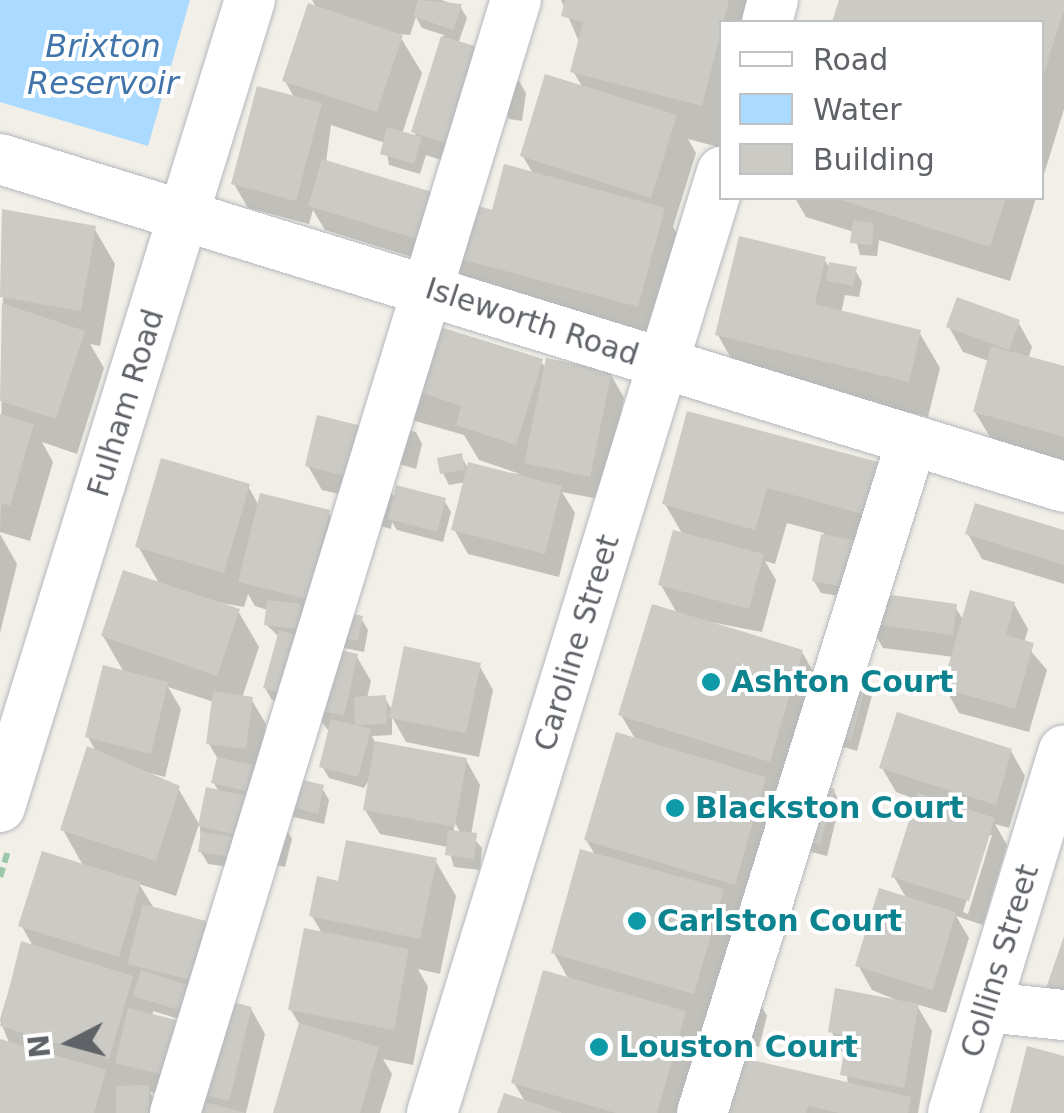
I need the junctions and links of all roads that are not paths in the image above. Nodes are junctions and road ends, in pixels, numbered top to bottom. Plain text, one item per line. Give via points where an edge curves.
1 (250, 0) edge
2 (516, 0) edge
3 (0, 159) edge
4 (719, 182) edge
5 (184, 214) junction
6 (428, 288) junction
7 (664, 364) junction
8 (911, 443) junction
9 (1064, 488) edge
10 (1064, 751) edge
11 (0, 806) edge
12 (1048, 862) edge
13 (986, 1007) junction
14 (1064, 1015) edge
15 (176, 1113) edge
16 (432, 1113) edge
17 (702, 1113) edge
18 (953, 1113) edge

1 - 5 street, Fulham Road
2 - 6 street
3 - 5 street, Isleworth Road
4 - 7 street, Caroline Street
5 - 6 street, Isleworth Road
5 - 11 street, Fulham Road
6 - 7 street, Isleworth Road
6 - 15 street
7 - 8 street, Isleworth Road
7 - 16 street, Caroline Street
8 - 9 street, Isleworth Road
8 - 17 street
10 - 12 street, Collins Street
12 - 13 street, Collins Street
13 - 14 street
13 - 18 street, Collins Street

